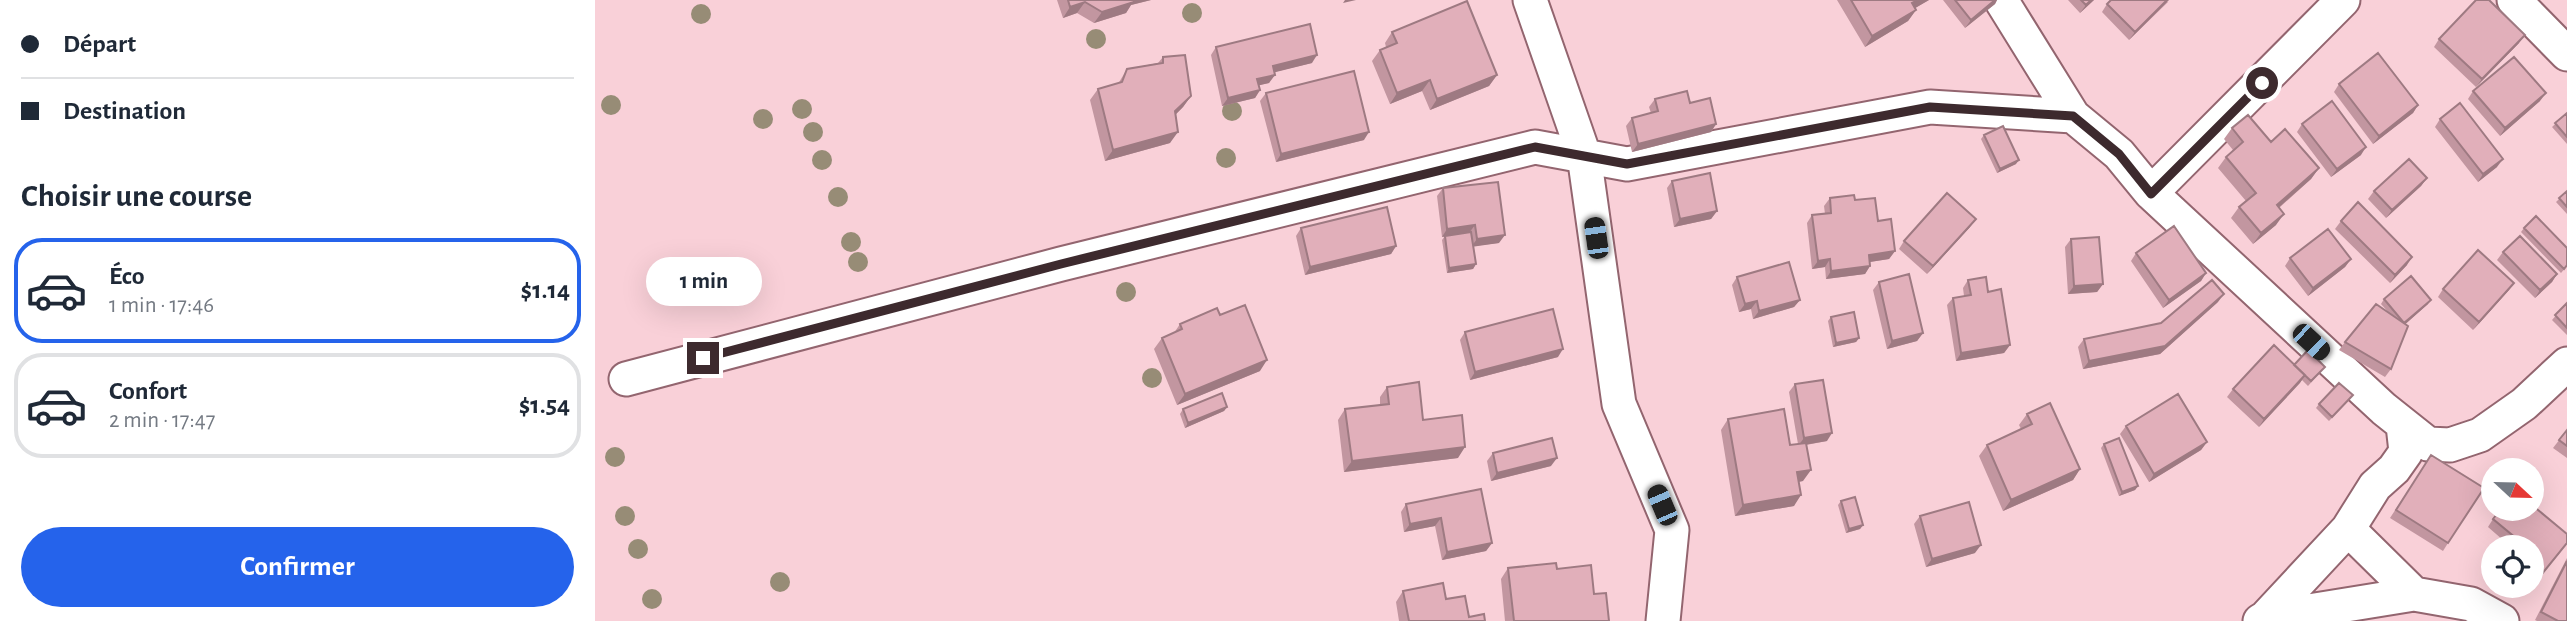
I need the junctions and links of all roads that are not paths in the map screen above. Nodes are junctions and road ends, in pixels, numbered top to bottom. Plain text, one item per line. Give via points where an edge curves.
1 (1530, 0) edge
2 (2001, 0) edge
3 (2343, 0) edge
4 (2514, 0) edge
5 (2567, 54) edge
6 (2073, 116) junction
7 (1584, 155) junction
8 (2151, 194) junction
9 (2567, 364) edge
10 (626, 379) dead end
11 (2403, 425) junction
12 (2348, 529) junction
13 (2414, 594) junction
14 (2263, 620) edge
15 (1663, 621) edge
16 (2502, 621) edge

1 - 7 street
2 - 6 street
3 - 8 street
4 - 5 street
6 - 7 street via 1930,107 1627,164
6 - 8 street via 2119,154
7 - 10 street via 1535,147 1061,264
7 - 15 street via 1619,404 1672,530
8 - 11 street
9 - 11 street via 2524,404 2480,435 2450,445 2428,444
11 - 12 street via 2406,452 2375,486
12 - 13 street
12 - 14 street
13 - 14 street
13 - 16 street via 2471,604

